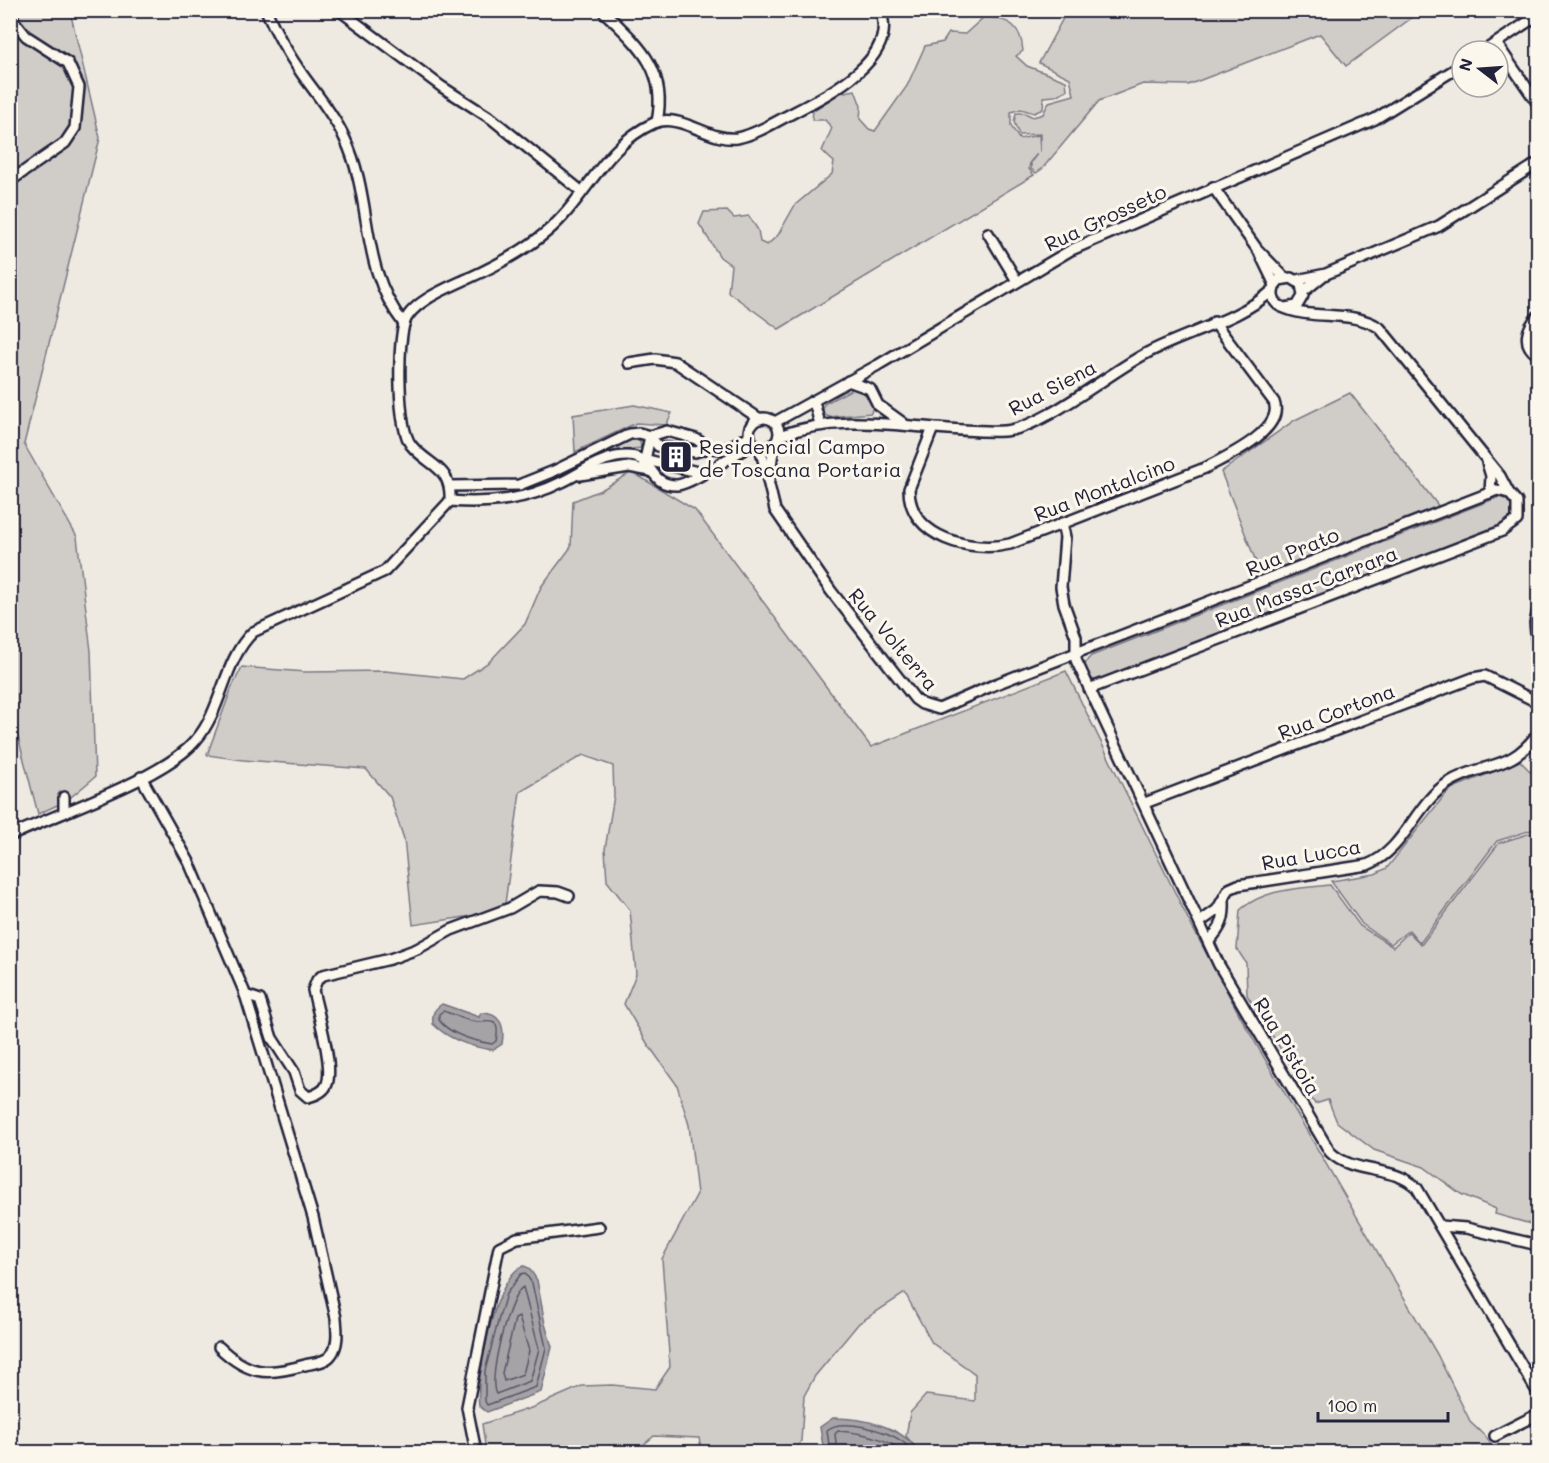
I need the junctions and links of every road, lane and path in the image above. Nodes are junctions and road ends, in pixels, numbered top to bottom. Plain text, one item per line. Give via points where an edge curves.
1 (11, 10) edge
2 (266, 10) edge
3 (339, 10) edge
4 (602, 10) edge
5 (880, 10) edge
6 (1539, 15) edge
7 (1502, 39) edge
8 (1510, 63) edge
9 (1450, 73) edge
10 (1539, 104) edge
11 (657, 122) junction
12 (1539, 163) edge
13 (10, 181) edge
14 (1214, 187) junction
15 (581, 192) junction
16 (988, 233) dead end
17 (1257, 249) junction
18 (1326, 274) junction
19 (1285, 278) junction
20 (1297, 280) junction
21 (1017, 281) junction
22 (1274, 287) junction
23 (1303, 294) junction
24 (1256, 305) junction
25 (1282, 307) junction
26 (1322, 314) junction
27 (1539, 316) edge
28 (1214, 322) junction
29 (404, 324) junction
30 (1539, 355) edge
31 (629, 363) dead end
32 (878, 365) junction
33 (848, 381) junction
34 (870, 389) junction
35 (813, 402) junction
36 (735, 404) junction
37 (878, 405) junction
38 (760, 419) junction
39 (775, 422) junction
40 (866, 422) junction
41 (820, 424) junction
42 (905, 424) junction
43 (933, 428) junction
44 (650, 436) junction
45 (754, 438) junction
46 (776, 440) junction
47 (709, 448) junction
48 (646, 460) junction
49 (1486, 461) junction
50 (554, 471) junction
51 (651, 471) junction
52 (702, 473) junction
53 (572, 477) junction
54 (559, 483) junction
55 (519, 485) junction
56 (450, 486) junction
57 (768, 489) junction
58 (1490, 493) junction
59 (1509, 493) junction
60 (520, 499) junction
61 (450, 501) junction
62 (1062, 523) junction
63 (1539, 610) edge
64 (1076, 654) junction
65 (1539, 657) edge
66 (1089, 689) junction
67 (1539, 700) edge
68 (1539, 733) edge
69 (141, 777) junction
70 (64, 797) dead end
71 (1145, 803) junction
72 (63, 811) junction
73 (10, 836) edge
74 (569, 896) dead end
75 (1224, 897) junction
76 (1200, 922) junction
77 (1209, 941) junction
78 (245, 995) junction
79 (1440, 1226) junction
80 (599, 1227) dead end
81 (1539, 1245) edge
82 (219, 1347) dead end
83 (1539, 1394) edge
84 (1539, 1414) edge
85 (1496, 1436) dead end
86 (476, 1452) edge

1 - 13 street via 26,36 68,63 79,87 75,128 65,143
2 - 29 street via 288,53 345,139 362,199 377,277 390,306
3 - 15 street via 492,119
4 - 11 street via 653,68 660,98
5 - 11 street via 880,42 861,70 848,82 773,123 732,138 670,121
6 - 7 street
8 - 10 street
9 - 14 street, Rua Grosseto via 1384,115
11 - 15 street via 620,146
12 - 18 street via 1439,226
14 - 17 street
14 - 21 street, Rua Grosseto via 1071,250
15 - 29 street via 543,234 474,276 434,294
16 - 21 street
17 - 19 street
17 - 22 street
18 - 20 street
18 - 23 street
19 - 20 street
19 - 22 street
20 - 23 street
21 - 32 street, Rua Grosseto
22 - 24 street, Rua Siena
22 - 25 street via 1273,298
23 - 25 street via 1297,306
23 - 26 street via 1309,306
24 - 25 street, Rua Siena
24 - 28 street, Rua Siena
25 - 26 street, Rua Siena
26 - 49 street, Rua Siena via 1362,320 1380,328
27 - 30 street via 1527,336 1528,344
28 - 43 street, Rua Siena via 1146,353 1028,425 1003,431
28 - 62 street, Rua Montalcino via 1274,402 1276,415 1271,425 1205,468
29 - 56 street via 400,345 406,434 411,444 443,471
31 - 36 street via 655,359 675,362
32 - 33 street, Rua Grosseto
32 - 34 street
33 - 34 street
33 - 35 street, Rua Grosseto
34 - 37 street
35 - 39 street, Rua Grosseto
35 - 41 street
36 - 38 street
36 - 45 street
37 - 40 street via 877,412
37 - 42 street
38 - 39 street
38 - 45 street
39 - 46 street
40 - 41 street, Rua Siena
40 - 42 street, Rua Siena
41 - 46 street, Rua Siena
42 - 43 street, Rua Siena
43 - 62 street, Rua Montalcino via 909,489 914,508 927,530 968,545 988,547 1011,544
44 - 47 street via 662,431 682,434
44 - 47 street via 658,446 695,452
44 - 48 street
44 - 50 street via 639,433 619,438
45 - 46 street, Rua Siena
45 - 47 street via 725,449
45 - 52 street
45 - 57 street, Rua Volterra
46 - 57 street
48 - 51 street
48 - 52 street
48 - 53 street via 628,456 608,458
49 - 58 street via 1491,476
49 - 59 street, Rua Siena
50 - 54 street
50 - 55 street
51 - 52 street via 664,482 679,485
51 - 53 street via 629,467
53 - 54 street
54 - 60 street
55 - 56 street
55 - 60 street
56 - 61 street
57 - 64 street, Rua Volterra via 775,510 831,591 922,704 939,709
58 - 59 street, Rua Prato
58 - 64 street, Rua Prato
59 - 66 street, Rua Massa-Carrara via 1517,502 1517,520 1502,531
60 - 61 street
61 - 69 street via 385,572 253,632 239,649 196,741 177,758
62 - 64 street, Rua Pistoia via 1065,537 1061,587 1076,637
63 - 65 street via 1534,623
64 - 66 street, Rua Pistoia
66 - 71 street, Rua Pistoia
67 - 71 street, Rua Cortona via 1485,676 1473,678
68 - 75 street, Rua Lucca via 1509,761 1448,783 1431,796 1402,836 1377,861 1242,884 1229,889
69 - 72 street
69 - 78 street via 189,862
70 - 72 street
71 - 76 street, Rua Pistoia
72 - 73 street
74 - 78 street via 539,891 417,949 323,975 313,990 328,1067 327,1084 319,1094 308,1096 300,1090 294,1072 272,1038 260,1000
75 - 76 street, Rua Lucca via 1217,910
75 - 77 street via 1222,927
76 - 77 street, Rua Pistoia
77 - 79 street, Rua Pistoia via 1219,965 1330,1152 1342,1163 1412,1183
78 - 82 street via 312,1217 337,1334 335,1348 325,1360 268,1372 240,1365
79 - 81 street
79 - 83 street, Rua Pistoia
80 - 86 street via 517,1238 500,1247 467,1407
84 - 85 street

